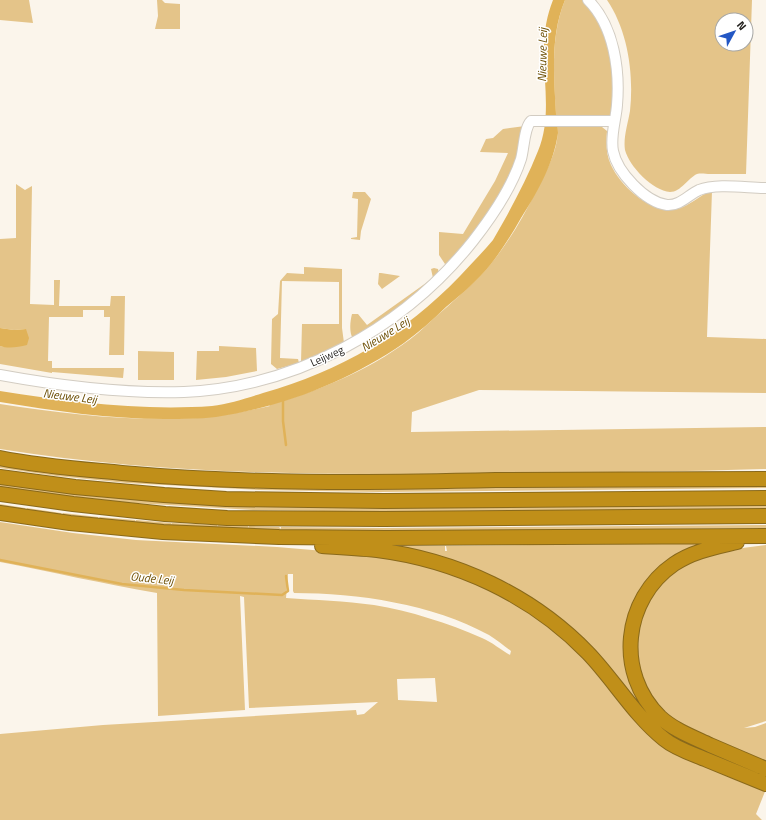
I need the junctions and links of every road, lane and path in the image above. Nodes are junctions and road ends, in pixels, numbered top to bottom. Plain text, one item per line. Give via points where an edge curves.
1 (588, 0) edge
2 (614, 120) junction
3 (766, 188) edge
4 (0, 375) edge
5 (0, 458) edge
6 (0, 477) edge
7 (766, 479) edge
8 (0, 494) edge
9 (766, 498) edge
10 (0, 513) edge
11 (766, 516) edge
12 (764, 536) edge
13 (279, 537) junction
14 (766, 769) edge
15 (766, 784) edge

1 - 2 street via 609,34 615,57 618,82
2 - 3 street via 612,142 617,161 634,185 657,201 666,205 675,204 698,191 714,186
2 - 4 street, Leijweg via 531,121 528,124 521,158 509,186 484,226 462,254 430,288 396,316 331,355 265,379 185,392 71,386
5 - 7 highway via 65,468 226,480 383,483
6 - 9 highway via 75,487 226,499 384,501
8 - 11 highway via 165,514 227,518
10 - 13 highway via 163,532
12 - 13 highway
12 - 14 highway via 711,548 685,557 663,573 642,599 631,630 630,647 636,680 642,693 660,717 674,728
13 - 15 highway via 311,545 377,550 408,556 466,572 502,589 531,605 587,652 639,714 665,740 687,752

